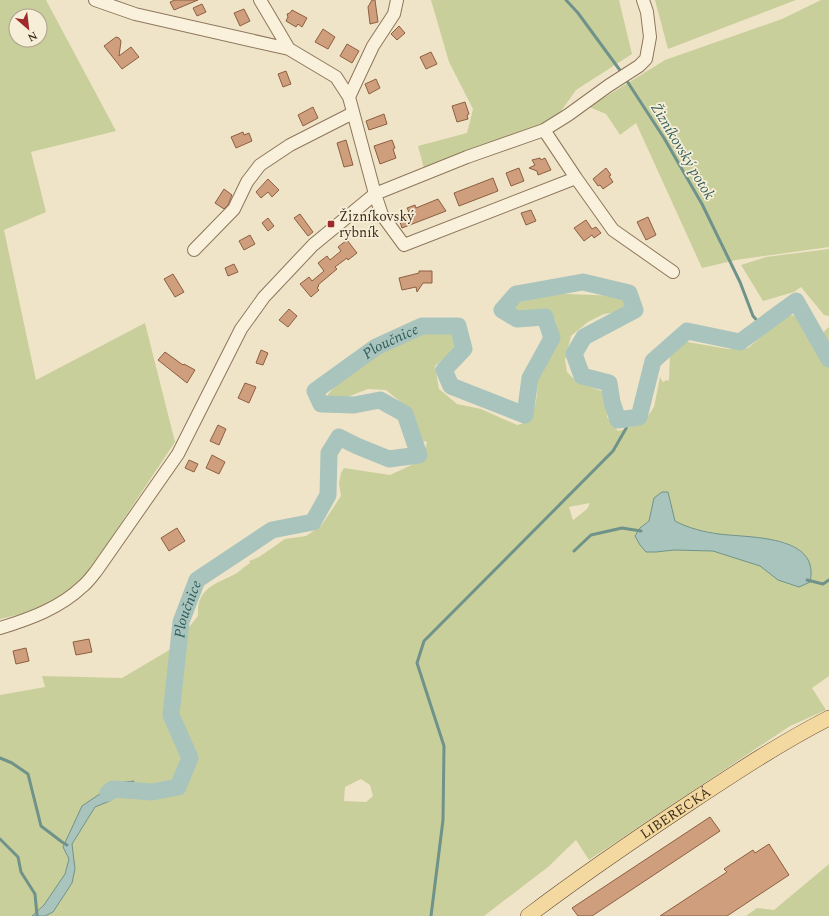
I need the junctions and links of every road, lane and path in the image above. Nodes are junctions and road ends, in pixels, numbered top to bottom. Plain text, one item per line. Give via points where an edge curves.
1 (95, 0) edge
2 (260, 0) edge
3 (397, 0) edge
4 (643, 0) edge
5 (289, 49) junction
6 (349, 97) junction
7 (354, 113) junction
8 (544, 130) junction
9 (576, 178) junction
10 (375, 194) junction
11 (194, 250) dead end
12 (673, 272) dead end
13 (0, 628) edge
14 (829, 718) edge
15 (528, 916) edge

1 - 5 street via 135,14
2 - 5 street
3 - 6 street via 394,14 373,46
4 - 8 street via 650,37 646,59
5 - 6 street via 336,76
6 - 7 street
7 - 10 street
7 - 11 street via 290,145 260,165 247,182 234,209
8 - 9 street
8 - 10 street via 467,157
9 - 10 street via 404,245 382,215
9 - 12 street via 613,230
10 - 13 street via 313,245 264,297 241,329 178,454 84,586 51,609 28,620
14 - 15 main road, LIBERECKÁ via 754,760 570,884

